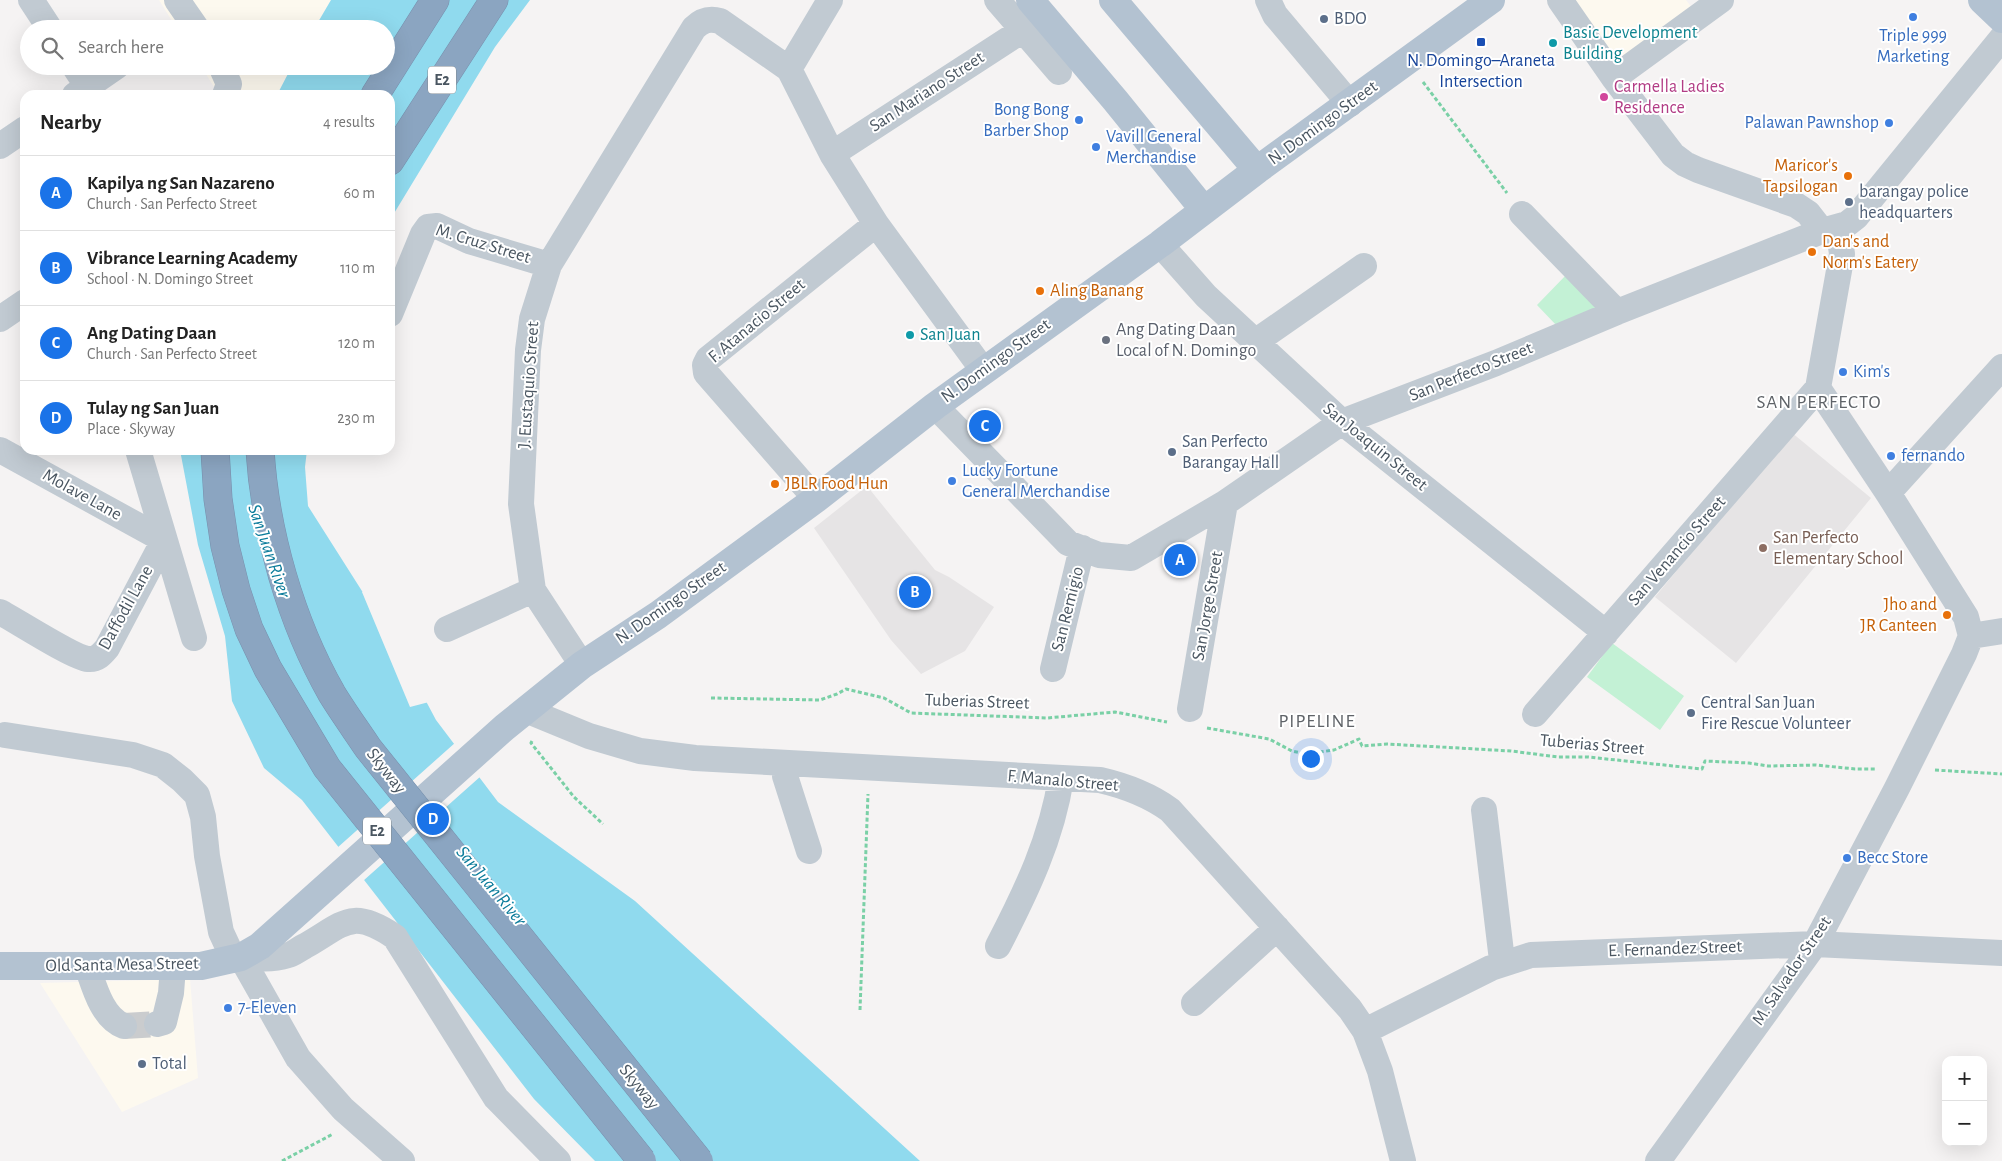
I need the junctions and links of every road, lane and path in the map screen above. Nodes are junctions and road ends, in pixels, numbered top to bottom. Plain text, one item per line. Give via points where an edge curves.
1 (31, 0) edge
2 (177, 0) edge
3 (434, 0) edge
4 (494, 0) edge
5 (830, 0) edge
6 (997, 0) edge
7 (1030, 0) edge
8 (1113, 0) edge
9 (1268, 0) edge
10 (1491, 0) edge
11 (1560, 0) edge
12 (1721, 0) edge
13 (1982, 0) edge
14 (2002, 19) edge
15 (44, 20) edge
16 (191, 20) edge
17 (1023, 30) junction
18 (2002, 38) edge
19 (1408, 62) junction
20 (395, 63) edge
21 (789, 69) junction
22 (1059, 72) dead end
23 (102, 75) edge
24 (224, 75) edge
25 (387, 75) edge
26 (1614, 78) junction
27 (83, 86) edge
28 (227, 90) edge
29 (378, 90) edge
30 (1350, 104) junction
31 (20, 132) edge
32 (0, 146) edge
33 (395, 153) edge
34 (832, 154) junction
35 (1256, 170) junction
36 (1204, 210) junction
37 (1522, 214) joint
38 (876, 224) junction
39 (1829, 230) junction
40 (1160, 244) junction
41 (549, 265) junction
42 (1364, 266) dead end
43 (395, 302) edge
44 (20, 305) edge
45 (1617, 312) junction
46 (0, 319) edge
47 (1255, 342) junction
48 (983, 370) junction
49 (1999, 376) edge
50 (1818, 388) junction
51 (935, 406) junction
52 (1342, 422) junction
53 (0, 450) edge
54 (139, 455) edge
55 (215, 455) edge
56 (261, 455) edge
57 (1888, 494) junction
58 (816, 499) junction
59 (1225, 503) junction
60 (164, 540) junction
61 (1082, 548) junction
62 (533, 590) junction
63 (0, 612) edge
64 (447, 629) dead end
65 (2002, 631) edge
66 (1606, 633) junction
67 (1970, 636) junction
68 (194, 638) dead end
69 (582, 665) junction
70 (1053, 669) dead end
71 (711, 698) dead end
72 (536, 712) junction
73 (1535, 714) dead end
74 (1188, 717) junction
75 (5, 735) dead end
76 (786, 764) junction
77 (1907, 768) junction
78 (2002, 774) edge
79 (1061, 778) junction
80 (868, 801) dead end
81 (1484, 810) dead end
82 (603, 824) dead end
83 (808, 851) dead end
84 (312, 898) joint
85 (1276, 928) junction
86 (1815, 944) junction
87 (998, 946) dead end
88 (2002, 953) edge
89 (238, 959) junction
90 (1504, 963) junction
91 (0, 966) edge
92 (87, 966) junction
93 (174, 967) junction
94 (1194, 1003) dead end
95 (860, 1010) dead end
96 (157, 1024) dead end
97 (124, 1026) dead end
98 (1365, 1031) junction
99 (358, 1121) junction
100 (282, 1161) edge
101 (402, 1161) edge
102 (558, 1161) edge
103 (642, 1161) edge
104 (699, 1161) edge
105 (1403, 1161) edge
106 (1658, 1161) edge

1 - 15 street
2 - 16 street
3 - 20 highway
4 - 33 highway, E2
5 - 21 street
6 - 17 street
7 - 36 main road
8 - 35 main road
9 - 30 street via 1275,15
10 - 19 main road, N. Domingo Street
11 - 26 street
12 - 26 street
13 - 14 main road
17 - 22 street
17 - 34 street, San Mariano Street
18 - 39 street, San Perfecto Street via 1856,217
19 - 30 main road, N. Domingo Street
19 - 37 path
21 - 34 street
21 - 41 street, J. Eustaquio Street via 720,21 706,20 694,28
23 - 27 street
24 - 28 street via 229,84
25 - 29 highway
26 - 39 street via 1674,155 1685,164 1796,205
30 - 35 main road, N. Domingo Street
31 - 32 street
34 - 38 street
35 - 36 main road, N. Domingo Street
36 - 40 main road, N. Domingo Street
37 - 45 street
38 - 48 street
38 - 58 street, F. Atanacio Street via 708,359 705,365 706,373
39 - 45 street, San Perfecto Street
39 - 50 street via 1840,240 1842,254
40 - 47 street, San Joaquin Street via 1206,296
40 - 48 main road, N. Domingo Street
41 - 43 street, M. Cruz Street via 469,242 437,226 428,227
41 - 62 street, J. Eustaquio Street via 532,319 528,350 521,504
42 - 47 street
44 - 46 street
45 - 52 street, San Perfecto Street
47 - 52 street, San Joaquin Street
48 - 51 main road, N. Domingo Street
49 - 57 street
50 - 57 street
50 - 66 street, San Venancio Street
51 - 58 main road, N. Domingo Street
51 - 61 street, San Perfecto Street via 1068,543
52 - 59 street, San Perfecto Street
52 - 66 street, San Joaquin Street
53 - 60 street, Molave Lane
54 - 60 street
55 - 103 highway, E2, bridge via 225,546 249,628 268,669 327,768
56 - 104 highway, Skyway / E2, bridge via 267,511 280,566 306,641 332,693 368,748
57 - 67 street via 1966,617
58 - 69 main road, N. Domingo Street via 658,615
59 - 61 street, San Perfecto Street via 1131,558 1099,555
59 - 74 street, San Jorge Street
60 - 63 street, Daffodil Lane via 107,648 95,659 80,657
60 - 68 street
61 - 70 street, San Remigio
62 - 64 street
62 - 69 street, J. Eustaquio Street
65 - 67 street
66 - 73 street, San Venancio Street
67 - 77 street, M. Salvador Street
69 - 72 main road, N. Domingo Street
71 - 74 path, Tuberias Street via 820,700 846,689 884,698 911,713 1047,718 1115,712
72 - 76 street, F. Manalo Street via 588,736 640,751
72 - 82 path via 530,743 574,797
72 - 84 main road, N. Domingo Street, bridge via 505,727
74 - 77 path, Tuberias Street via 1269,739 1306,754 1334,750 1359,739 1362,746 1387,744 1511,751 1702,769 1705,761 1768,766
75 - 89 street via 134,755 163,765 182,780 197,795 204,816 207,856 221,932
76 - 79 street, F. Manalo Street
76 - 83 street via 785,776
77 - 78 path, Tuberias Street
77 - 86 street, M. Salvador Street
79 - 85 street, F. Manalo Street via 1100,780 1155,799 1170,810
79 - 87 street via 1038,864
80 - 95 path
81 - 90 street
84 - 89 main road, Old Santa Mesa Street via 260,946
85 - 94 street
85 - 98 street, F. Manalo Street via 1334,990
86 - 88 street, E. Fernandez Street
86 - 90 street, E. Fernandez Street via 1545,954
86 - 106 street, M. Salvador Street
89 - 93 main road, Old Santa Mesa Street
89 - 99 street via 298,1058 343,1109
89 - 102 street via 289,955 348,921 377,924 395,937 496,1098
90 - 98 street, E. Fernandez Street
91 - 92 main road, Old Santa Mesa Street
92 - 93 main road, Old Santa Mesa Street
92 - 97 street via 111,1018
93 - 96 street via 164,1022
98 - 105 street, F. Manalo Street via 1380,1071
99 - 100 path
99 - 101 street

